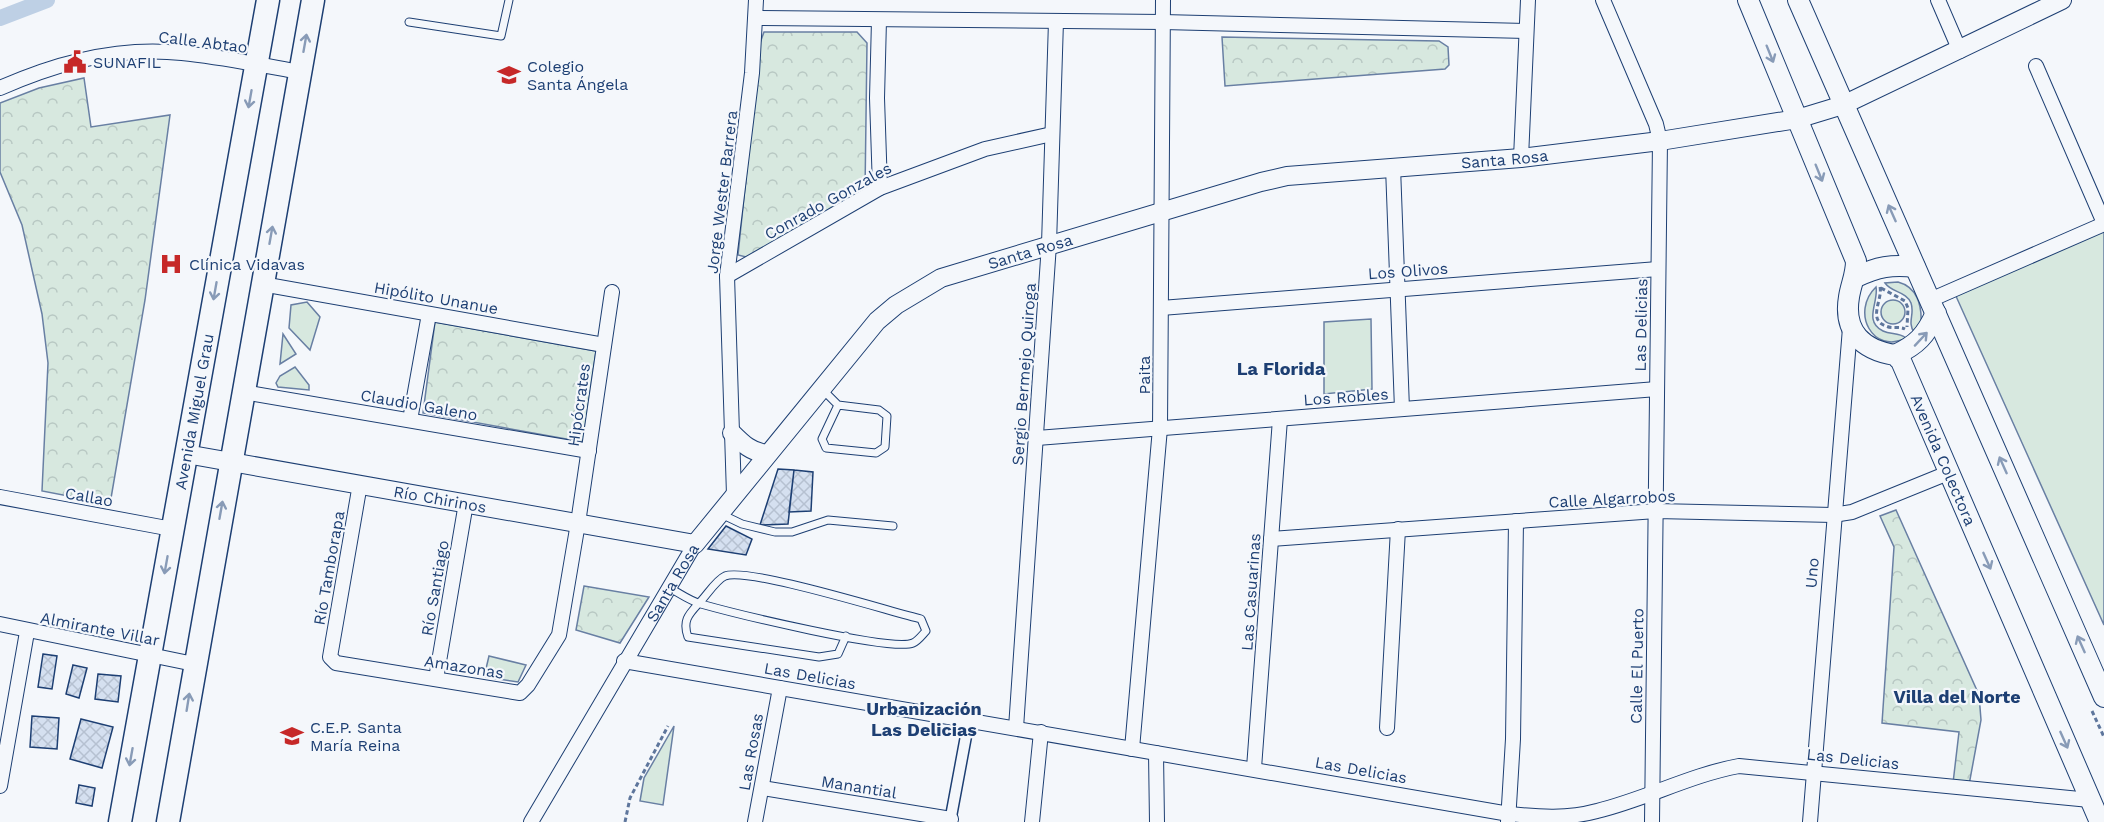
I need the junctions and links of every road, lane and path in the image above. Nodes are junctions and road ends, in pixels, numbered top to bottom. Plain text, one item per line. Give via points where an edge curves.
1 (268, 0) edge
2 (313, 0) edge
3 (509, 0) edge
4 (756, 0) edge
5 (1163, 0) edge
6 (1528, 0) edge
7 (1603, 0) edge
8 (1748, 0) edge
9 (1798, 0) edge
10 (1938, 0) edge
11 (2062, 0) edge
12 (2045, 5) edge
13 (756, 18) junction
14 (879, 20) junction
15 (1056, 21) junction
16 (409, 22) dead end
17 (1163, 22) junction
18 (1526, 31) junction
19 (1960, 51) junction
20 (256, 65) junction
21 (2036, 66) dead end
22 (300, 72) junction
23 (0, 88) edge
24 (1843, 105) junction
25 (1797, 119) junction
26 (1052, 134) junction
27 (1660, 141) junction
28 (1521, 158) junction
29 (1393, 167) junction
30 (880, 188) junction
31 (1162, 212) junction
32 (2104, 223) edge
33 (1049, 243) junction
34 (1915, 267) junction
35 (1658, 269) junction
36 (727, 276) junction
37 (1856, 277) junction
38 (262, 284) junction
39 (1397, 288) junction
40 (612, 292) dead end
41 (1933, 307) junction
42 (1161, 308) junction
43 (429, 314) junction
44 (1850, 328) junction
45 (1910, 334) joint
46 (604, 345) junction
47 (1895, 355) junction
48 (821, 388) junction
49 (1657, 389) junction
50 (243, 392) junction
51 (838, 405) junction
52 (1402, 409) junction
53 (1280, 419) junction
54 (410, 420) junction
55 (1160, 428) junction
56 (732, 432) junction
57 (1037, 438) junction
58 (589, 451) junction
59 (186, 454) junction
60 (767, 454) junction
61 (230, 461) junction
62 (1948, 473) junction
63 (360, 484) junction
64 (734, 495) junction
65 (0, 497) edge
66 (466, 503) junction
67 (1656, 511) junction
68 (719, 513) junction
69 (1833, 515) junction
70 (1516, 521) junction
71 (578, 523) junction
72 (893, 526) dead end
73 (172, 529) junction
74 (1398, 529) junction
75 (1271, 539) junction
76 (695, 544) junction
77 (668, 588) junction
78 (699, 603) junction
79 (0, 624) edge
80 (27, 632) junction
81 (846, 636) junction
82 (150, 655) junction
83 (330, 657) joint
84 (624, 661) junction
85 (194, 664) junction
86 (436, 679) junction
87 (780, 688) junction
88 (2097, 701) edge
89 (969, 720) junction
90 (668, 726) dead end
91 (1016, 728) junction
92 (1387, 728) dead end
93 (1041, 732) junction
94 (2104, 737) edge
95 (1132, 749) junction
96 (1156, 753) junction
97 (2, 762) edge
98 (1254, 768) junction
99 (1813, 772) junction
100 (0, 786) edge
101 (762, 788) junction
102 (1653, 793) junction
103 (2090, 800) junction
104 (1509, 818) edge
105 (950, 821) edge
106 (120, 822) edge
107 (168, 822) edge
108 (531, 822) edge
109 (626, 822) edge
110 (755, 822) edge
111 (1032, 822) edge
112 (1157, 822) edge
113 (1652, 822) edge
114 (1810, 822) edge
115 (2100, 822) edge

1 - 20 main road, Avenida Miguel Grau
22 -> 2 main road
3 - 16 lane via 501,36
4 - 13 street, Jorge Wester Barrera
5 - 17 street, Paita
6 - 18 street
7 - 27 street, Las Delicias
8 -> 25 main road
9 - 24 main road
10 - 19 street
11 - 12 street, Santa Rosa
12 - 19 street, Santa Rosa
13 - 14 street
13 - 36 street, Jorge Wester Barrera
14 - 15 street
14 - 30 street
15 - 17 street
15 - 26 street, Sergio Bermejo Quiroga
17 - 18 street
17 - 31 street, Paita
18 - 28 street
19 - 24 street, Santa Rosa
20 - 22 street, Calle Abtao
20 - 23 street, Calle Abtao via 182,53 119,54 56,66
20 -> 59 main road, Avenida Miguel Grau
21 - 32 street
38 -> 22 main road
24 - 25 street, Santa Rosa
34 -> 24 main road
25 - 27 street, Santa Rosa
25 -> 37 main road via 1856,261
26 - 30 street, Conrado Gonzales via 985,149
26 - 33 street, Sergio Bermejo Quiroga
27 - 28 street, Santa Rosa
27 - 35 street, Las Delicias
28 - 29 street, Santa Rosa
29 - 31 street, Santa Rosa via 1287,176
29 - 39 street
30 - 36 street, Conrado Gonzales
31 - 33 street, Santa Rosa
31 - 42 street, Paita
32 - 41 street
33 - 48 street, Santa Rosa via 957,272 920,289 878,321
33 - 57 street, Sergio Bermejo Quiroga
34 - 37 main road via 1895,264
34 - 41 main road
35 - 39 street, Los Olivos
35 - 49 street, Las Delicias
36 - 56 street, Jorge Wester Barrera
37 - 44 main road via 1849,294
38 - 43 street, Hipólito Unanue
38 - 50 main road
39 - 42 street, Los Olivos
39 - 52 street
40 - 46 street, Hipócrates
47 -> 41 main road via 1913,347 1926,335
88 -> 41 main road
42 - 55 street, Paita
43 - 46 street, Hipólito Unanue
43 - 54 street
44 - 47 main road via 1861,342 1877,352
44 - 69 street, Uno
45 - 45 path via 1879,321 1876,311 1880,287 1905,301
46 - 58 street, Hipócrates
47 - 62 main road, Avenida Colectora via 1901,361
48 - 51 lane
48 - 60 street, Santa Rosa
49 - 52 street, Los Robles
49 - 67 street, Las Delicias
50 - 54 street, Claudio Galeno
50 - 61 main road
51 - 51 lane via 879,410 887,416 885,447 876,453 826,448 822,439
52 - 53 street, Los Robles
53 - 55 street, Los Robles
53 - 75 street, Las Casuarinas
54 - 58 street, Claudio Galeno
55 - 57 street, Los Robles
55 - 95 street, Paita
56 - 60 street via 756,453
56 - 64 street, Jorge Wester Barrera
57 - 91 street, Sergio Bermejo Quiroga
58 - 71 street, Hipócrates
59 - 61 street, Río Chirinos
59 - 73 main road, Avenida Miguel Grau
60 - 64 street, Santa Rosa
61 - 63 street, Río Chirinos
85 -> 61 main road
62 - 69 street, Calle Algarrobos via 1852,512
62 -> 103 main road, Avenida Colectora
63 - 66 street, Río Chirinos
63 - 83 street, Río Tamborapa
64 - 68 street, Santa Rosa
65 - 73 street, Callao
66 - 71 street, Río Chirinos
66 - 86 street, Río Santiago
67 - 69 street, Calle Algarrobos
67 - 70 street, Calle Algarrobos
67 - 102 street, Calle El Puerto
68 - 72 lane via 742,524 775,532 812,527 828,520
68 - 76 street, Santa Rosa
69 - 99 street, Uno
70 - 74 street, Calle Algarrobos
70 - 104 street
71 - 76 street, Río Chirinos
71 - 86 street, Amazonas via 558,635 528,685 520,693
73 -> 82 main road, Avenida Miguel Grau
74 - 75 street, Calle Algarrobos
74 - 92 street
75 - 98 street, Las Casuarinas
76 - 77 street, Santa Rosa
77 - 78 lane
77 - 84 street, Santa Rosa
78 - 81 lane
78 - 81 lane via 686,616 688,637 819,657 838,654
78 - 81 lane via 724,576 765,577 921,619 926,631 914,643 893,645
79 - 80 street, Almirante Villar
80 - 82 street, Almirante Villar
80 - 97 street
82 - 85 street, Almirante Villar
82 -> 106 main road, Avenida Miguel Grau
83 - 86 street, Amazonas via 336,663
84 - 87 street, Las Delicias
84 - 108 street, Santa Rosa
107 -> 85 main road
87 - 89 street, Las Delicias
87 - 101 street, Las Rosas
88 - 94 path
89 - 91 street, Las Delicias
89 - 105 street
90 - 109 path via 630,798
91 - 93 street, Las Delicias
93 - 95 street, Las Delicias
93 - 111 street
95 - 96 street, Las Delicias
96 - 98 street, Las Delicias
96 - 112 street
97 - 100 street
98 - 104 street, Las Delicias
99 - 102 street, Las Delicias via 1739,766
99 - 103 street, Las Delicias
99 - 114 street, Uno
101 - 105 street, Manantial
101 - 110 street, Las Rosas
102 - 104 street, Las Delicias via 1597,812
102 - 113 street, Calle El Puerto
103 - 115 main road, Avenida Colectora

